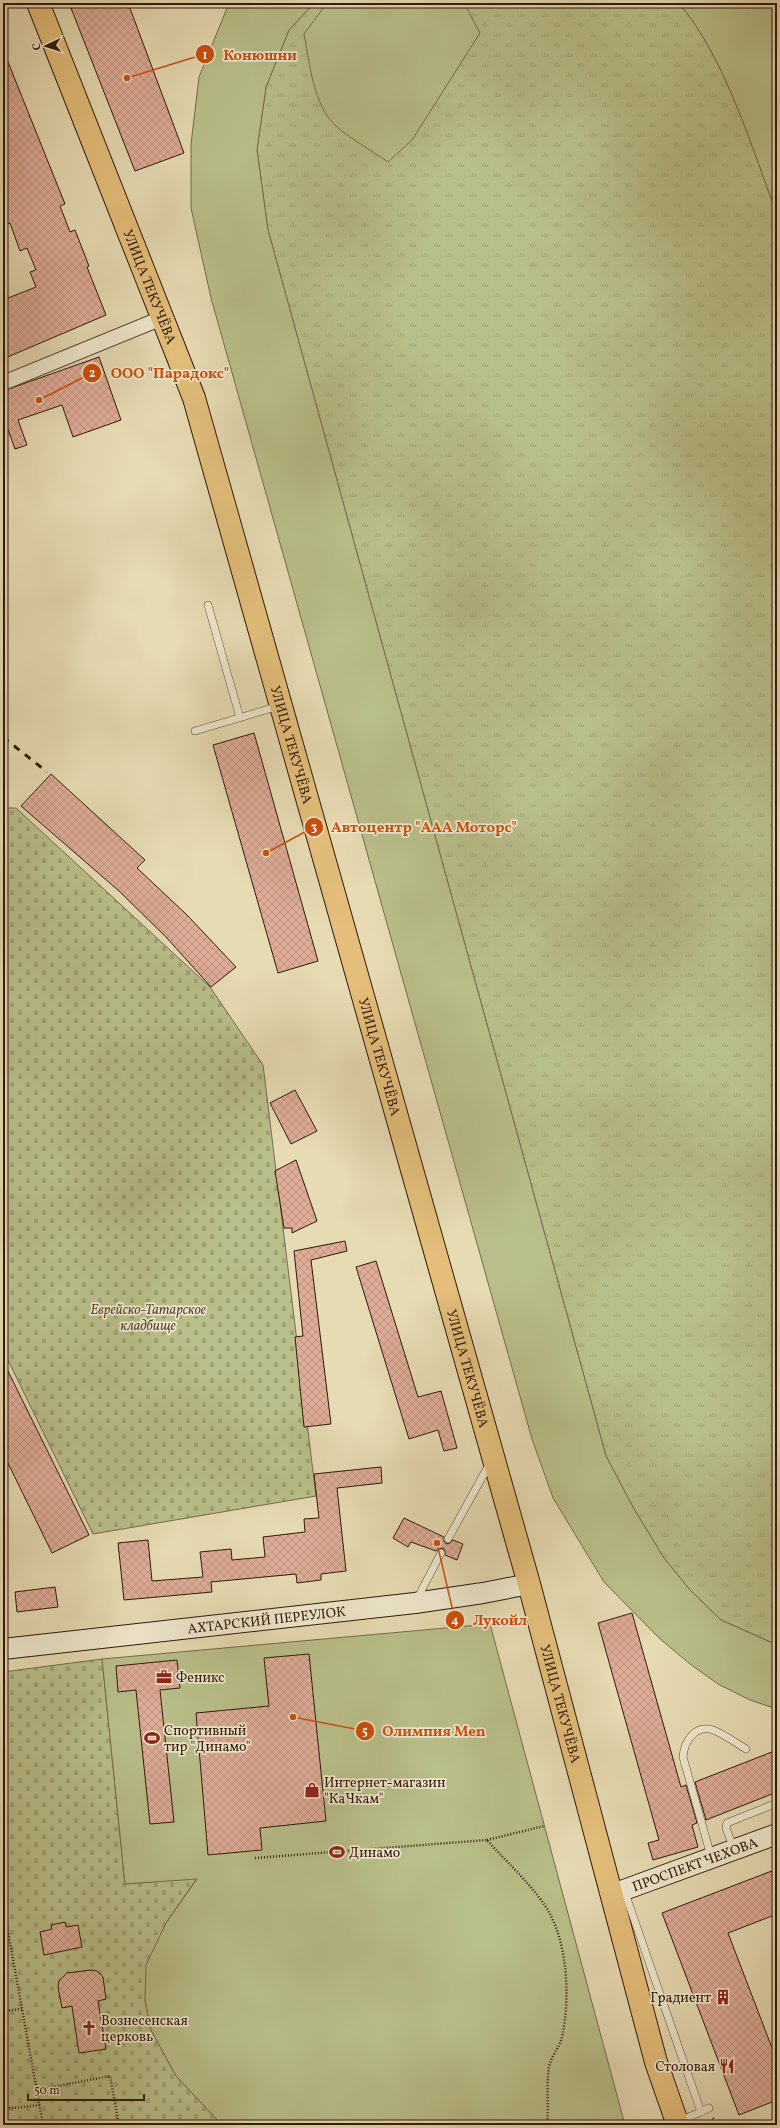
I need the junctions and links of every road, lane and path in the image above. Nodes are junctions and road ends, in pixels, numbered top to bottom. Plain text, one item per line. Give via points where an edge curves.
1 (38, 3) edge
2 (162, 318) junction
3 (3, 383) edge
4 (208, 605) dead end
5 (281, 706) junction
6 (240, 718) junction
7 (195, 731) dead end
8 (493, 1458) junction
9 (448, 1539) dead end
10 (441, 1553) dead end
11 (529, 1584) junction
12 (415, 1603) junction
13 (3, 1649) edge
14 (746, 1749) dead end
15 (777, 1803) edge
16 (544, 1826) dead end
17 (777, 1834) edge
18 (487, 1840) junction
19 (734, 1850) junction
20 (255, 1858) dead end
21 (712, 1858) junction
22 (618, 1892) junction
23 (3, 1904) edge
24 (22, 2009) junction
25 (3, 2011) edge
26 (37, 2090) junction
27 (40, 2105) junction
28 (710, 2108) dead end
29 (3, 2109) edge
30 (701, 2112) junction
31 (677, 2123) edge
32 (43, 2125) edge
33 (119, 2125) edge
34 (547, 2125) edge

1 - 2 main road, УЛИЦА ТЕКУЧЁВА
2 - 3 street
2 - 5 main road, УЛИЦА ТЕКУЧЁВА via 194,398
4 - 6 lane
5 - 6 lane
5 - 8 main road, УЛИЦА ТЕКУЧЁВА
6 - 7 lane
8 - 9 lane
8 - 11 main road, УЛИЦА ТЕКУЧЁВА
10 - 12 lane
11 - 12 street, АХТАРСКИЙ ПЕРЕУЛОК
11 - 22 main road, УЛИЦА ТЕКУЧЁВА
12 - 13 street, АХТАРСКИЙ ПЕРЕУЛОК
14 - 21 lane via 712,1730 694,1733 683,1747 683,1757
15 - 19 lane via 727,1823 726,1828
16 - 18 path
17 - 19 street, ПРОСПЕКТ ЧЕХОВА
18 - 20 path
18 - 34 path via 534,1891 550,1915 565,1964 568,1988 566,2012 562,2038 550,2066
19 - 21 street, ПРОСПЕКТ ЧЕХОВА
21 - 22 street, ПРОСПЕКТ ЧЕХОВА
22 - 30 lane
22 - 31 main road, УЛИЦА ТЕКУЧЁВА via 656,2062
23 - 24 path
24 - 25 path
24 - 26 path
26 - 27 path
26 - 33 path via 110,2076
27 - 29 path
27 - 32 path
28 - 30 lane
30 - 31 lane

